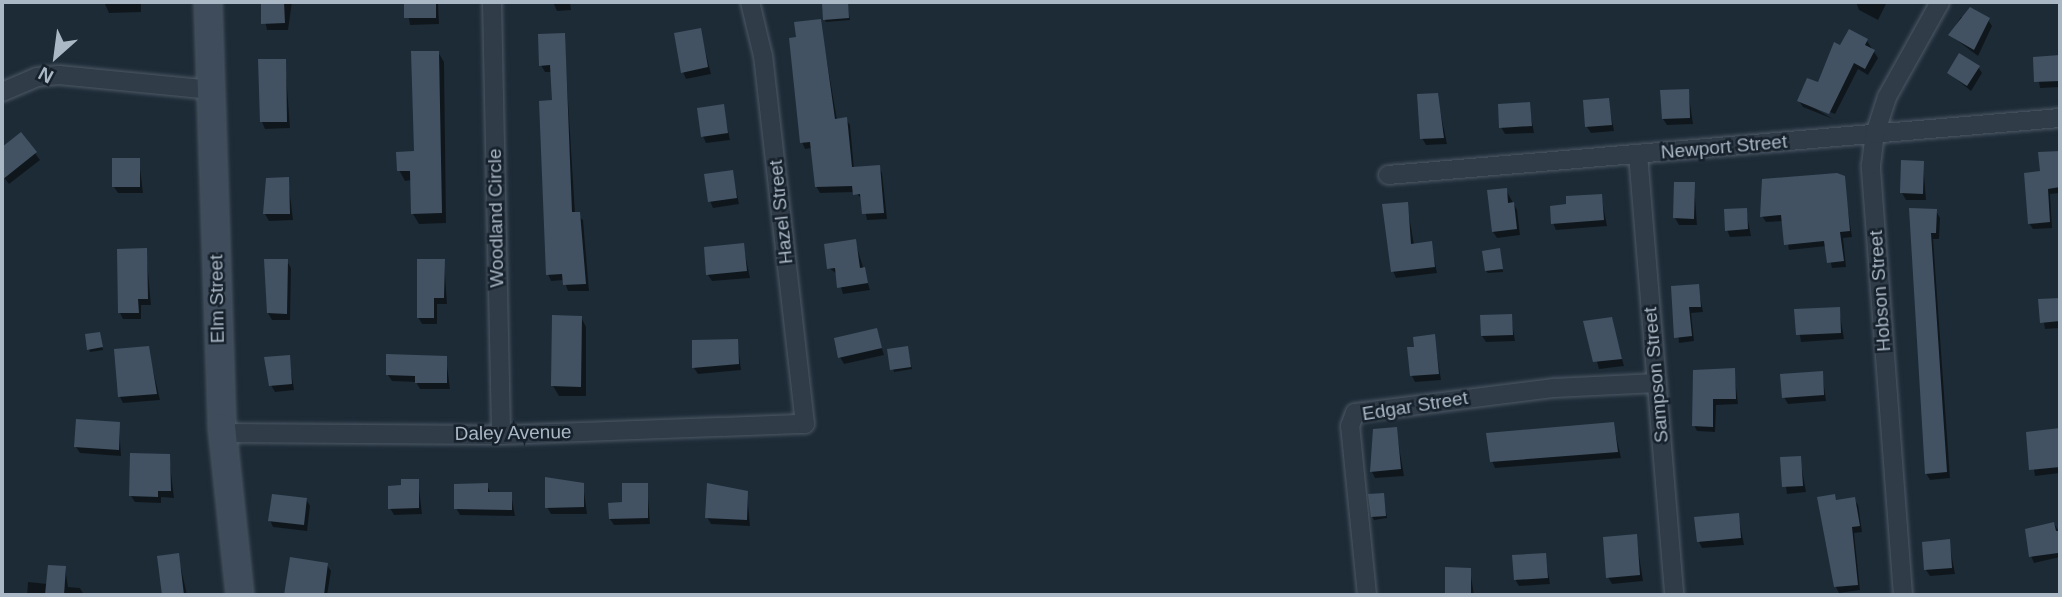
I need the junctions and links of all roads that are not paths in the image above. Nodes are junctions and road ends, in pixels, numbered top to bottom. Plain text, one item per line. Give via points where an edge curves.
1 (208, 2) edge
2 (492, 2) edge
3 (750, 2) edge
4 (1940, 2) edge
5 (212, 90) junction
6 (2, 92) edge
7 (2060, 118) edge
8 (1875, 134) junction
9 (1638, 154) junction
10 (1388, 175) dead end
11 (1657, 383) junction
12 (804, 424) joint
13 (222, 433) junction
14 (501, 435) junction
15 (240, 595) edge
16 (1367, 595) edge
17 (1674, 595) edge
18 (1903, 595) edge

1 - 5 street, Elm Street
2 - 14 street, Woodland Circle
3 - 12 street, Hazel Street via 763,56
4 - 8 street, Hobson Street via 1901,66
5 - 6 street via 59,75
5 - 13 street, Elm Street
7 - 8 street, Newport Street
8 - 9 street, Newport Street
8 - 18 street, Hobson Street via 1871,181
9 - 10 street, Newport Street
9 - 11 street, Sampson Street
11 - 16 street, Edgar Street via 1554,388 1355,413 1350,426
11 - 17 street, Sampson Street
12 - 14 street, Daley Avenue
13 - 14 street, Daley Avenue
13 - 15 street, Elm Street

